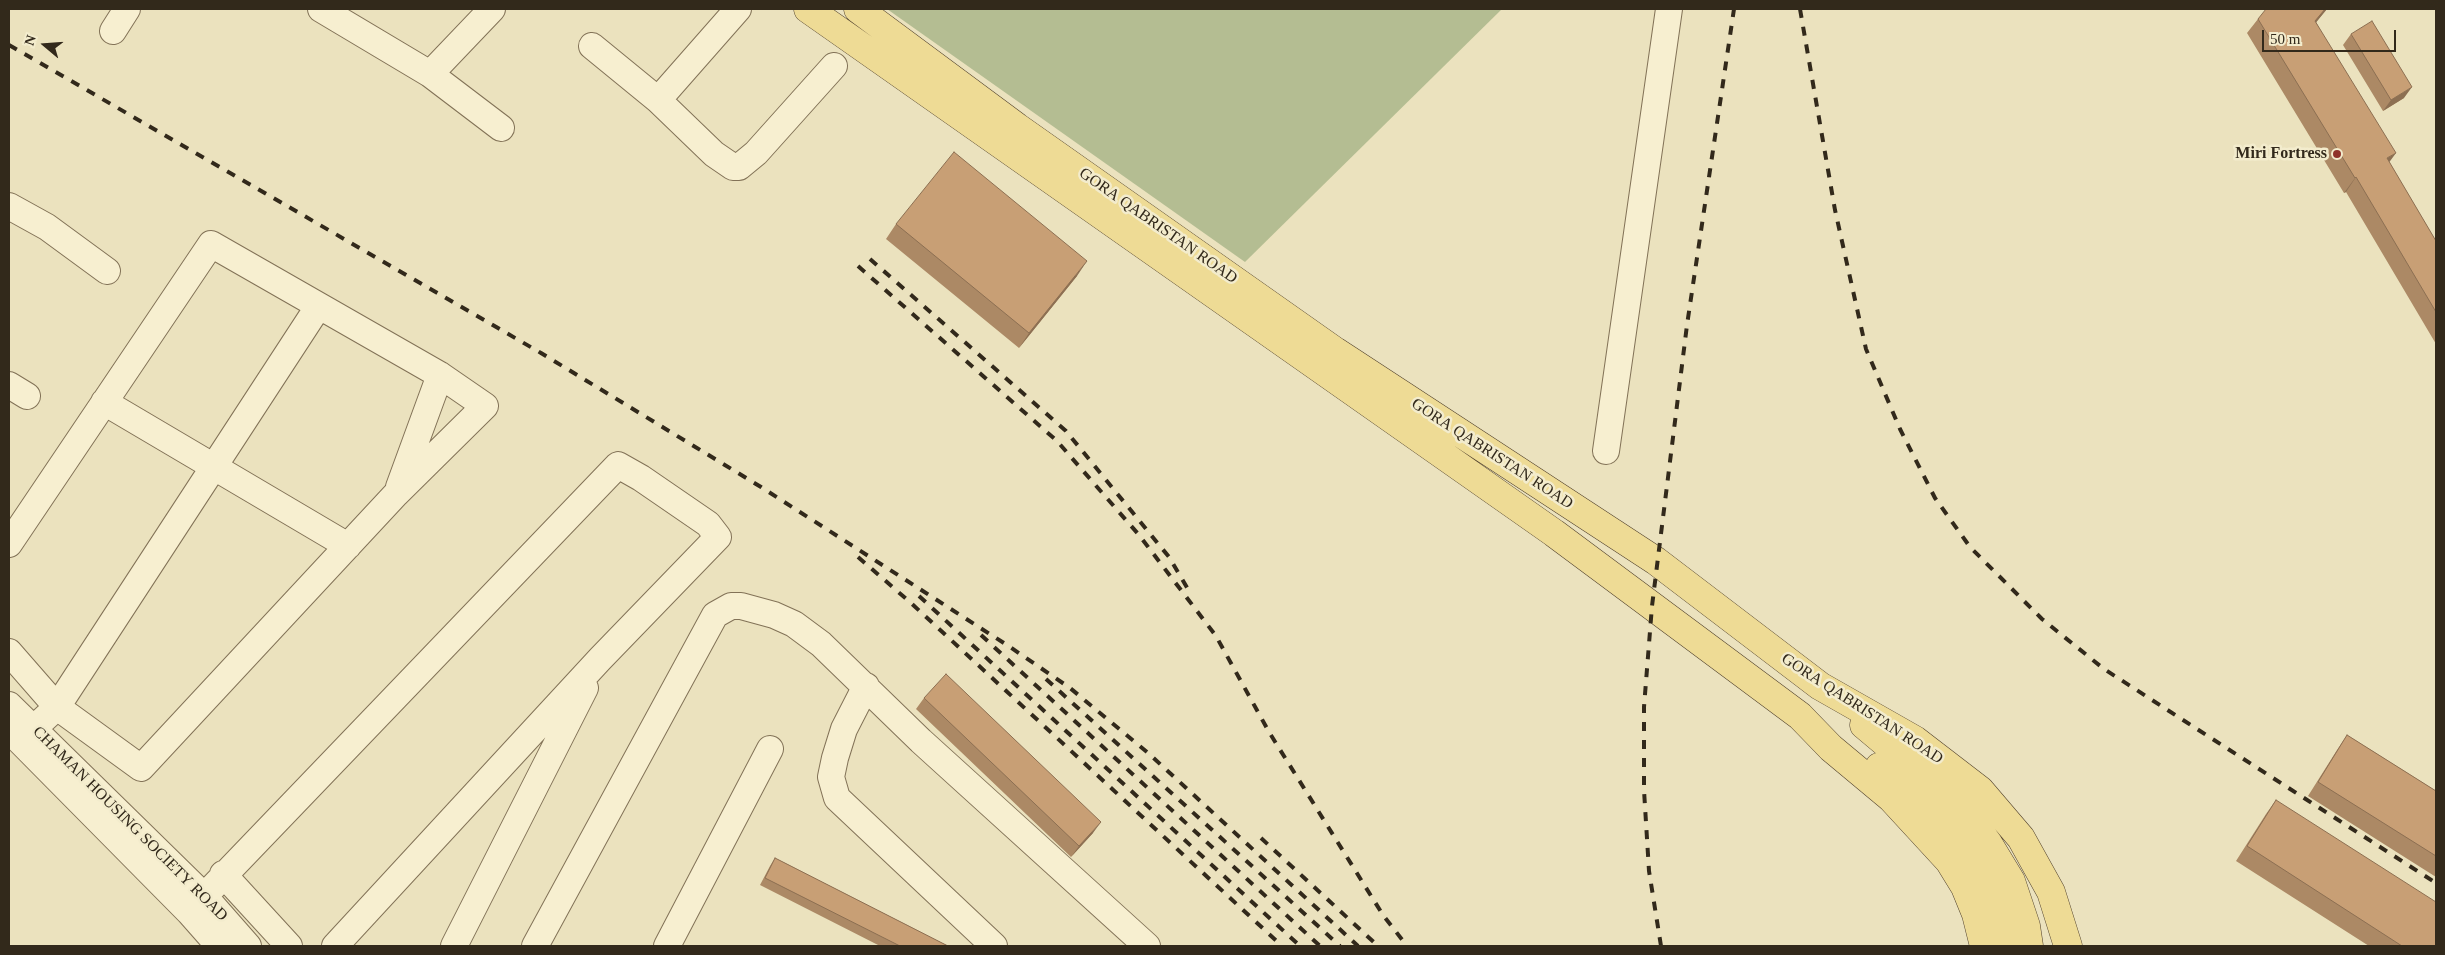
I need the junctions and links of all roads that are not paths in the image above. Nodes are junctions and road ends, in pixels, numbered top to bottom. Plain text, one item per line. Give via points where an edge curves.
1 (127, 9) edge
2 (321, 9) edge
3 (492, 9) edge
4 (738, 9) edge
5 (808, 9) edge
6 (858, 9) edge
7 (1669, 9) edge
8 (113, 31) dead end
9 (592, 46) dead end
10 (834, 66) dead end
11 (430, 74) junction
12 (658, 100) junction
13 (501, 128) dead end
14 (9, 206) edge
15 (107, 271) dead end
16 (318, 307) junction
17 (440, 375) junction
18 (104, 402) junction
19 (1606, 451) dead end
20 (213, 468) junction
21 (396, 494) junction
22 (9, 544) edge
23 (348, 546) junction
24 (9, 652) edge
25 (600, 659) junction
26 (866, 686) junction
27 (1820, 686) junction
28 (9, 705) edge
29 (57, 707) junction
30 (1800, 716) junction
31 (21, 733) edge
32 (770, 750) dead end
33 (1892, 762) junction
34 (223, 874) junction
35 (197, 904) junction
36 (219, 946) edge
37 (248, 946) edge
38 (290, 946) edge
39 (335, 946) edge
40 (454, 946) edge
41 (536, 946) edge
42 (667, 946) edge
43 (994, 946) edge
44 (1147, 946) edge
45 (1984, 946) edge
46 (2006, 946) edge
47 (2029, 946) edge
48 (2068, 946) edge

1 - 8 street
2 - 11 street
3 - 11 street
4 - 12 street
5 - 30 main road, GORA QABRISTAN ROAD via 1554,533
6 - 27 main road, GORA QABRISTAN ROAD via 1335,351 1656,561
7 - 19 street
9 - 12 street
10 - 12 street via 756,153 739,167 733,167 714,154
11 - 13 street
14 - 15 street via 47,227
16 - 17 street
16 - 18 street via 211,244
16 - 20 street
17 - 21 street
17 - 21 street via 485,406
18 - 20 street
18 - 22 street
20 - 23 street
20 - 29 street
21 - 23 street
23 - 29 street via 141,768
24 - 29 street
25 - 34 street via 718,537 697,515 618,465
25 - 39 street
25 - 40 street
26 - 41 street via 794,624 741,606 731,606 715,615
26 - 43 street via 844,729 835,758 831,777 837,798
26 - 44 street via 921,741
27 - 33 main road
27 - 48 main road, GORA QABRISTAN ROAD via 1915,740 1980,790 2021,838 2051,892
28 - 31 street, CHAMAN HOUSING SOCIETY ROAD
29 - 31 street
30 - 33 main road
30 - 45 main road, GORA QABRISTAN ROAD via 1831,748 1891,798 1949,861 1965,887
31 - 35 street, CHAMAN HOUSING SOCIETY ROAD
32 - 42 street
33 - 46 main road via 1974,860 1996,901
33 - 47 main road via 1945,793 1968,816 2011,880
34 - 35 street
34 - 38 street
35 - 36 street, CHAMAN HOUSING SOCIETY ROAD
35 - 37 street, CHAMAN HOUSING SOCIETY ROAD

